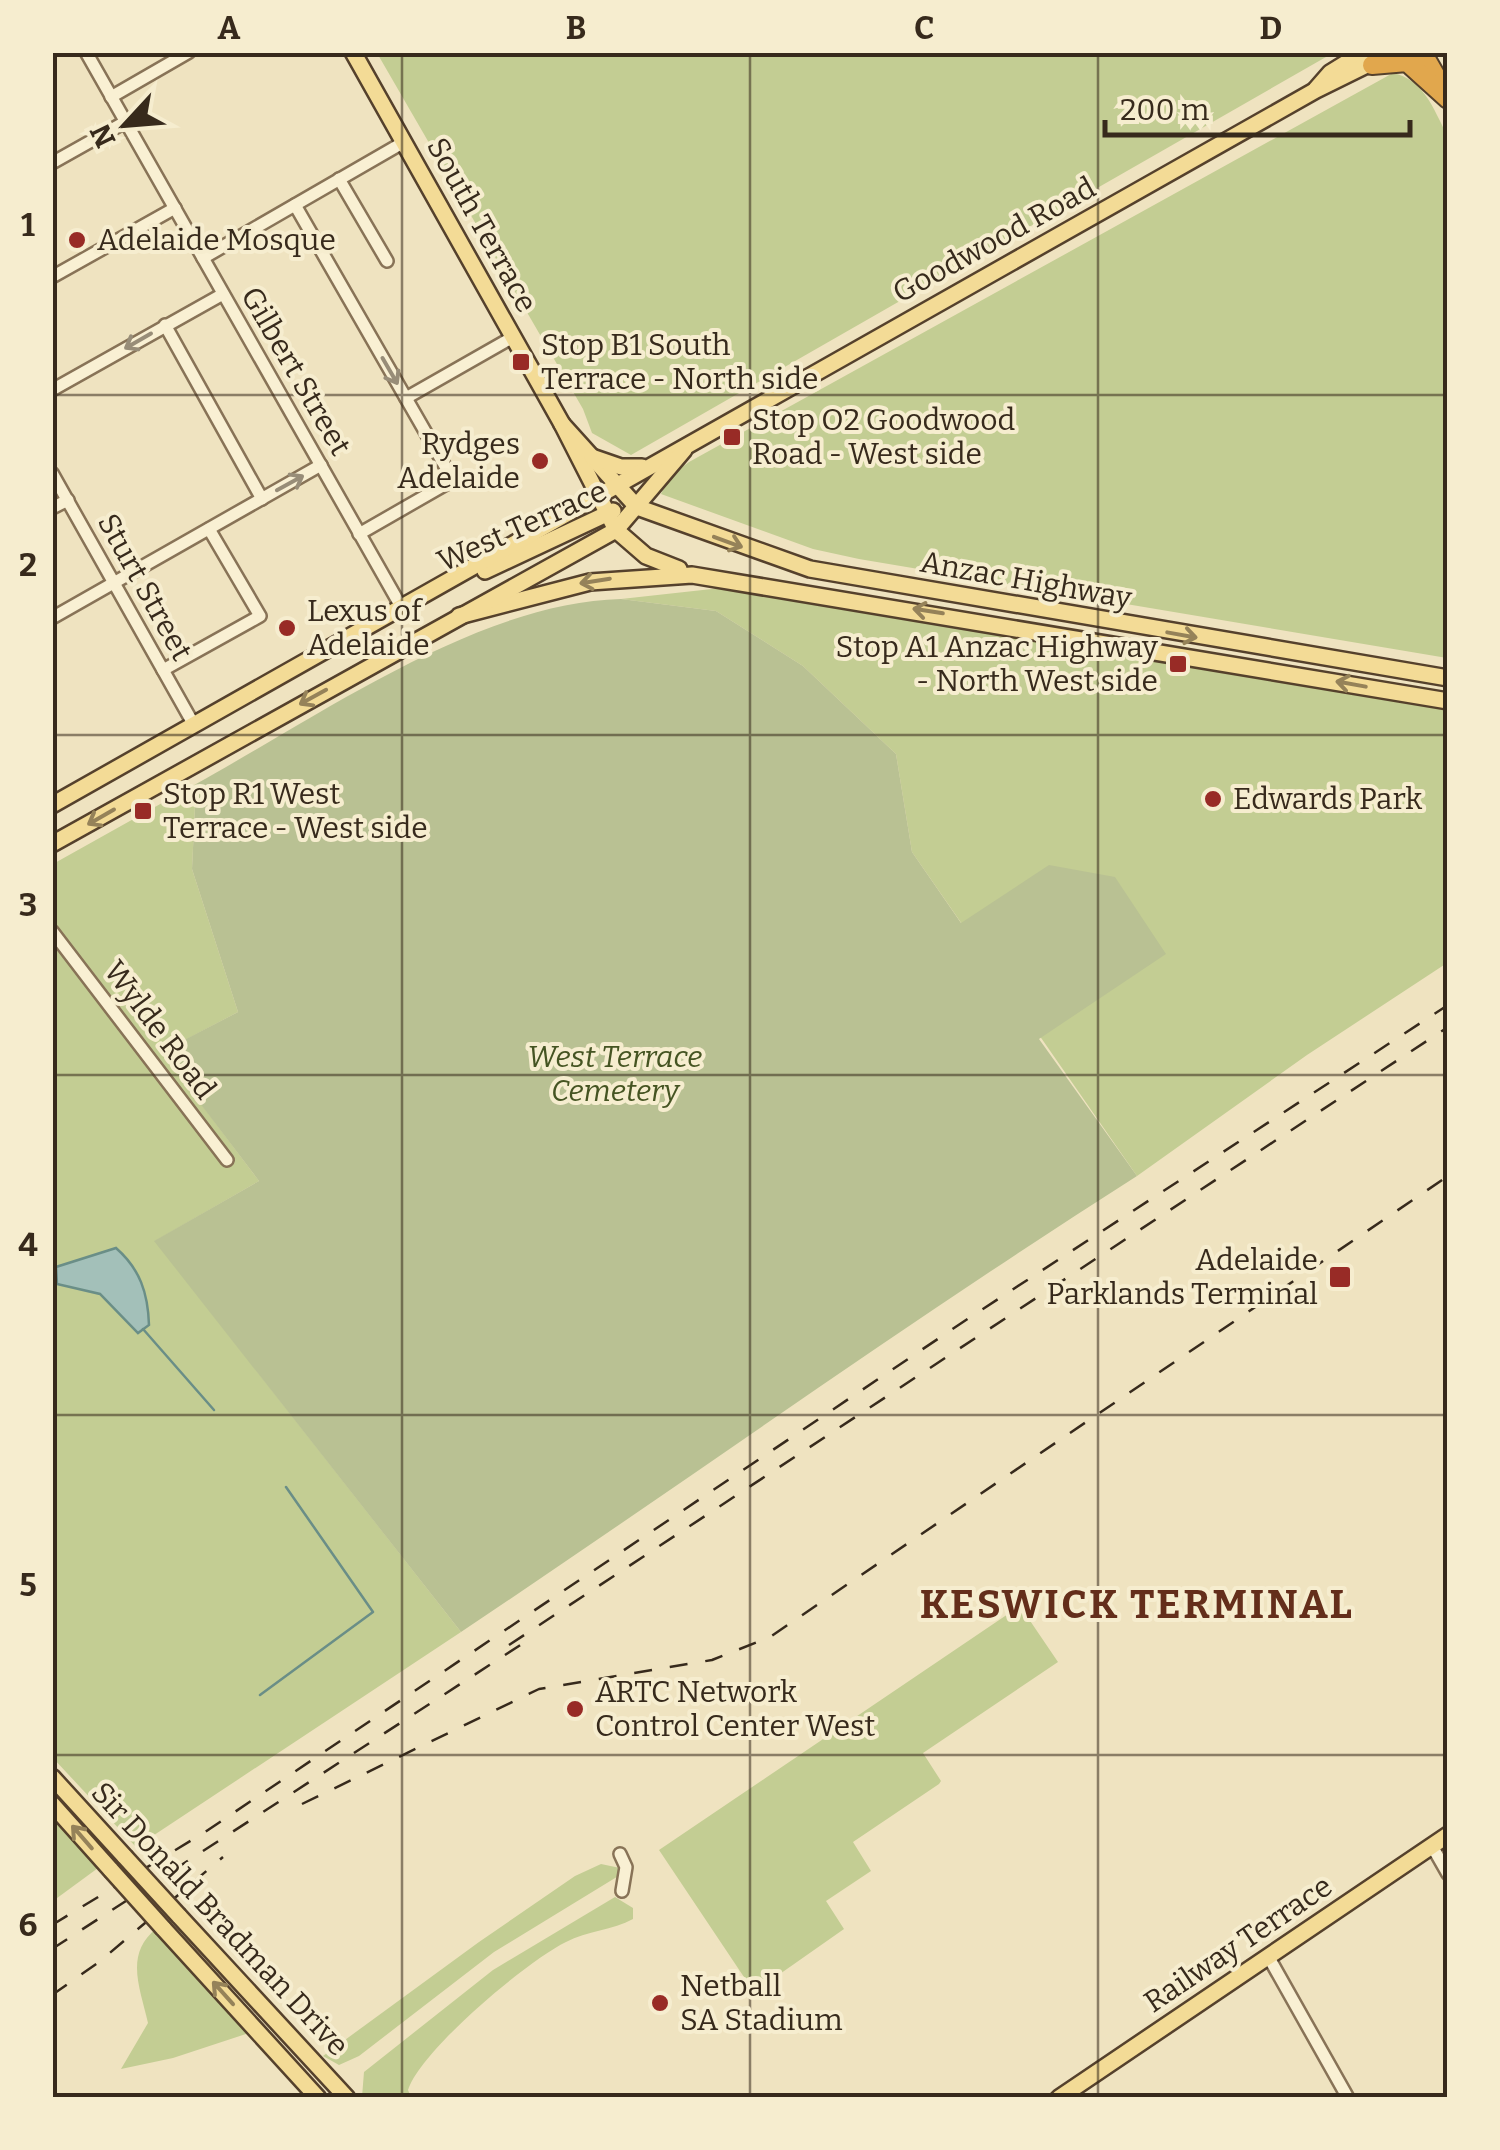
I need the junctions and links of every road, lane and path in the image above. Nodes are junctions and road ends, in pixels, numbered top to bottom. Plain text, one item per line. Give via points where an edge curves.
1 (86, 52) edge
2 (189, 52) edge
3 (353, 52) edge
4 (1393, 52) edge
5 (1422, 52) edge
6 (1361, 57) edge
7 (111, 96) junction
8 (1448, 97) edge
9 (125, 122) junction
10 (404, 142) junction
11 (52, 163) edge
12 (340, 179) junction
13 (295, 205) junction
14 (174, 208) junction
15 (203, 258) junction
16 (388, 262) dead end
17 (52, 277) edge
18 (223, 294) junction
19 (165, 325) junction
20 (514, 337) junction
21 (52, 390) edge
22 (406, 398) junction
23 (562, 424) junction
24 (698, 436) junction
25 (592, 457) junction
26 (320, 466) junction
27 (642, 467) junction
28 (52, 473) edge
29 (613, 484) junction
30 (596, 494) junction
31 (262, 498) junction
32 (68, 500) junction
33 (637, 507) junction
34 (52, 508) edge
35 (606, 512) junction
36 (209, 529) junction
37 (616, 530) junction
38 (360, 534) junction
39 (692, 574) junction
40 (114, 584) junction
41 (403, 610) junction
42 (459, 616) junction
43 (52, 618) edge
44 (163, 670) junction
45 (1407, 672) junction
46 (1448, 678) edge
47 (1404, 693) junction
48 (1448, 701) edge
49 (194, 724) junction
50 (211, 754) junction
51 (52, 805) edge
52 (52, 844) edge
53 (52, 930) edge
54 (227, 1160) dead end
55 (52, 1777) edge
56 (52, 1804) edge
57 (1448, 1835) edge
58 (1432, 1846) junction
59 (620, 1854) dead end
60 (1448, 1874) edge
61 (622, 1891) dead end
62 (1268, 1956) junction
63 (318, 2098) edge
64 (348, 2098) edge
65 (1059, 2098) edge
66 (1348, 2098) edge

1 - 7 street, Gilbert Street
2 - 7 street
3 - 10 main road, South Terrace
4 - 6 main road, Goodwood Road
5 - 8 highway
6 - 8 highway via 1407,62
6 - 24 main road, Goodwood Road via 1316,90
7 - 9 street, Gilbert Street
9 - 11 street
9 - 14 street, Gilbert Street
10 - 12 street
10 - 20 main road, South Terrace
12 - 13 street
12 - 16 street
13 - 15 street
13 -> 22 street
14 - 15 street, Gilbert Street
14 - 17 street
15 - 18 street, Gilbert Street
18 - 19 street
18 - 26 street, Gilbert Street
19 -> 21 street
19 - 31 street
20 - 22 street
20 - 23 main road, South Terrace
22 - 38 street via 453,480
23 - 25 main road, South Terrace
23 - 30 main road, South Terrace
24 - 27 main road, Goodwood Road
24 - 33 main road, Goodwood Road
25 - 27 main road
25 - 29 main road, South Terrace
31 -> 26 street
26 - 38 street, Gilbert Street
27 - 29 main road, Goodwood Road
28 - 32 street, Sturt Street
29 - 30 main road, Goodwood Road
29 - 33 main road, Anzac Highway
30 - 35 main road, South Terrace
30 - 41 main road, West Terrace
31 - 36 street
32 - 34 street
32 - 40 street, Sturt Street
33 - 35 main road, West Terrace
33 - 37 main road, West Terrace
33 -> 45 main road, Anzac Highway via 835,575
35 - 37 main road, South Terrace
35 - 41 main road, West Terrace
36 - 40 street
36 - 44 street via 260,616
37 - 39 main road via 646,556
37 - 42 main road, West Terrace
38 - 41 street, Gilbert Street
39 -> 42 main road, West Terrace via 590,582
47 -> 39 main road, Anzac Highway
40 - 43 street
40 - 44 street, Sturt Street
41 - 49 main road, West Terrace
42 -> 50 main road, West Terrace
44 - 49 street, Sturt Street
45 - 46 main road, Anzac Highway
45 - 47 main road
47 - 48 main road, Anzac Highway
49 - 50 main road
49 - 51 main road, West Terrace
50 -> 52 main road, West Terrace
53 - 54 street, Wylde Road
55 - 64 main road, Sir Donald Bradman Drive, bridge
63 -> 56 main road, Sir Donald Bradman Drive, bridge
57 - 58 main road, Railway Terrace
58 - 60 street
58 - 62 main road, Railway Terrace
59 - 61 street via 626,1867
62 - 65 main road, Railway Terrace
62 - 66 street

